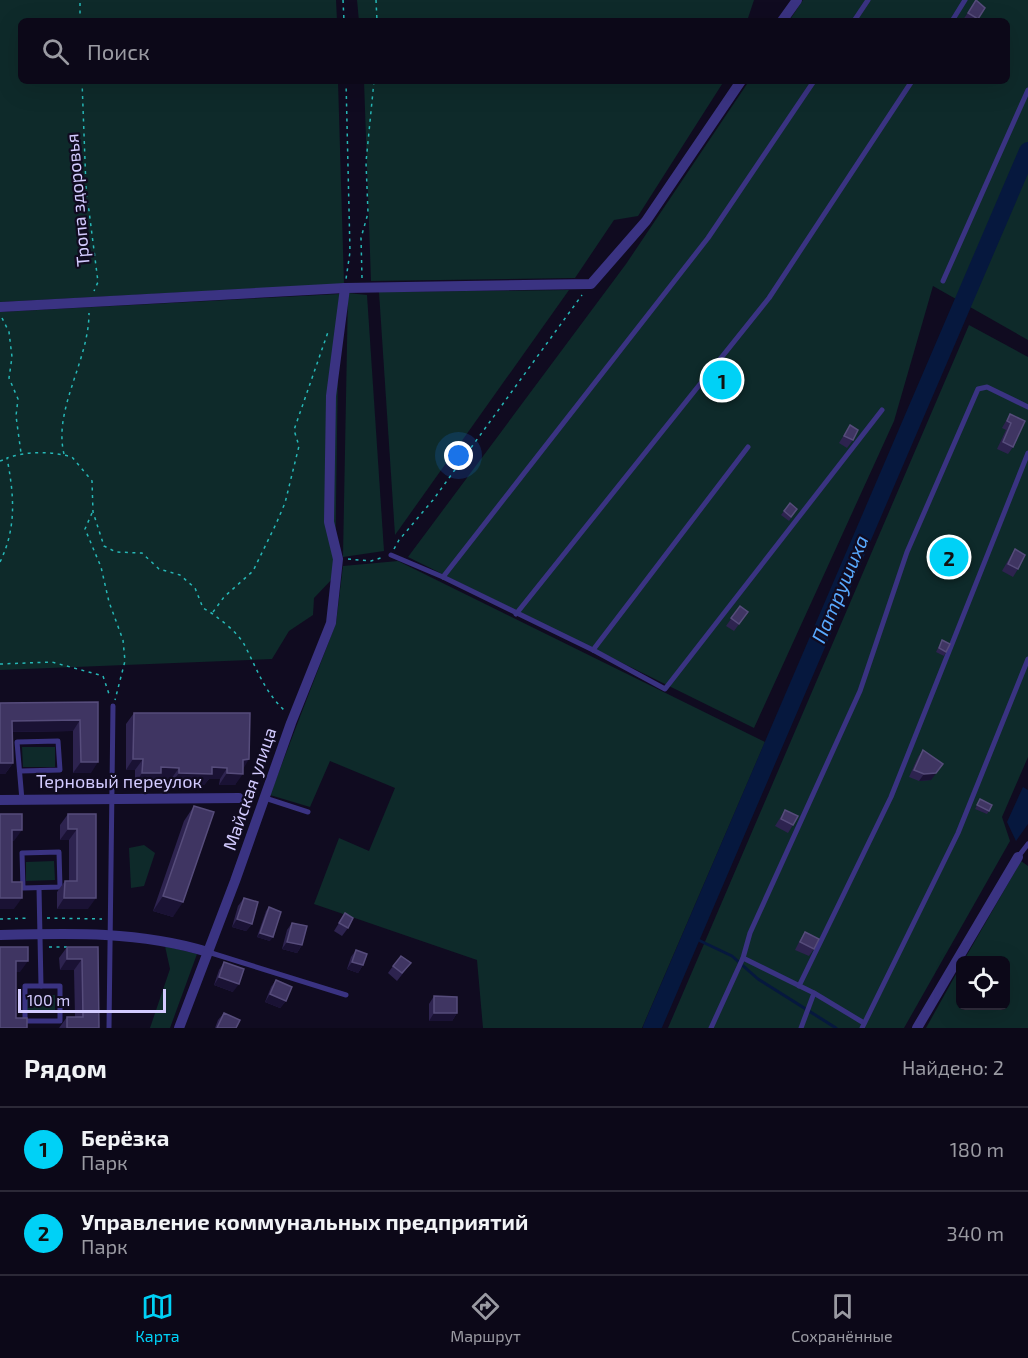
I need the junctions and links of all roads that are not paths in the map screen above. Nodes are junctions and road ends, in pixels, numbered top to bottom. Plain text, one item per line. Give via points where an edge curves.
1 (797, 0) edge
2 (868, 0) edge
3 (965, 0) edge
4 (784, 18) edge
5 (856, 18) edge
6 (953, 18) edge
7 (739, 84) edge
8 (812, 84) edge
9 (910, 84) edge
10 (1028, 90) edge
11 (943, 281) dead end
12 (345, 288) junction
13 (0, 307) edge
14 (1028, 407) edge
15 (882, 410) dead end
16 (748, 447) dead end
17 (1028, 453) edge
18 (391, 555) road end
19 (443, 577) junction
20 (516, 614) junction
21 (593, 650) junction
22 (1028, 659) edge
23 (113, 706) road end
24 (21, 771) junction
25 (239, 798) dead end
26 (265, 798) junction
27 (111, 799) junction
28 (0, 800) edge
29 (22, 800) junction
30 (308, 812) dead end
31 (1028, 844) edge
32 (1018, 857) joint
33 (39, 888) junction
34 (40, 934) junction
35 (108, 934) junction
36 (0, 936) edge
37 (208, 952) junction
38 (743, 958) junction
39 (41, 986) junction
40 (799, 986) junction
41 (814, 993) junction
42 (346, 995) dead end
43 (863, 1026) edge
44 (109, 1028) edge
45 (179, 1028) edge
46 (711, 1028) edge
47 (801, 1028) edge
48 (917, 1028) edge

1 - 4 street
2 - 5 lane
3 - 6 lane
7 - 12 street via 646,221 591,284
8 - 19 lane via 708,238
9 - 20 lane via 769,298
10 - 11 lane
12 - 13 street
12 - 26 street, Майская улица via 331,396 329,522 338,559 331,623
14 - 38 lane via 987,387 978,389 907,552 860,691 750,933
15 - 21 lane via 665,689
16 - 21 lane
17 - 40 lane via 891,797
18 - 19 lane
19 - 20 lane
20 - 21 lane
22 - 43 lane via 958,833
23 - 27 lane
24 - 24 lane via 17,741 58,741 60,770
24 - 29 lane
25 - 27 street, Терновый переулок
26 - 30 lane
26 - 37 street, Майская улица
27 - 29 street, Терновый переулок
27 - 35 lane
28 - 29 street, Терновый переулок
31 - 32 lane
32 - 48 street
33 - 33 lane via 23,888 22,853 59,852 60,887
33 - 34 lane
34 - 35 street
34 - 36 street
34 - 39 lane
35 - 37 street via 178,943
35 - 44 lane
37 - 42 lane
37 - 45 street, Майская улица
38 - 40 lane
38 - 46 lane
39 - 39 lane via 60,986 60,1021 25,1021 25,986
40 - 41 lane
41 - 43 lane
41 - 47 lane

